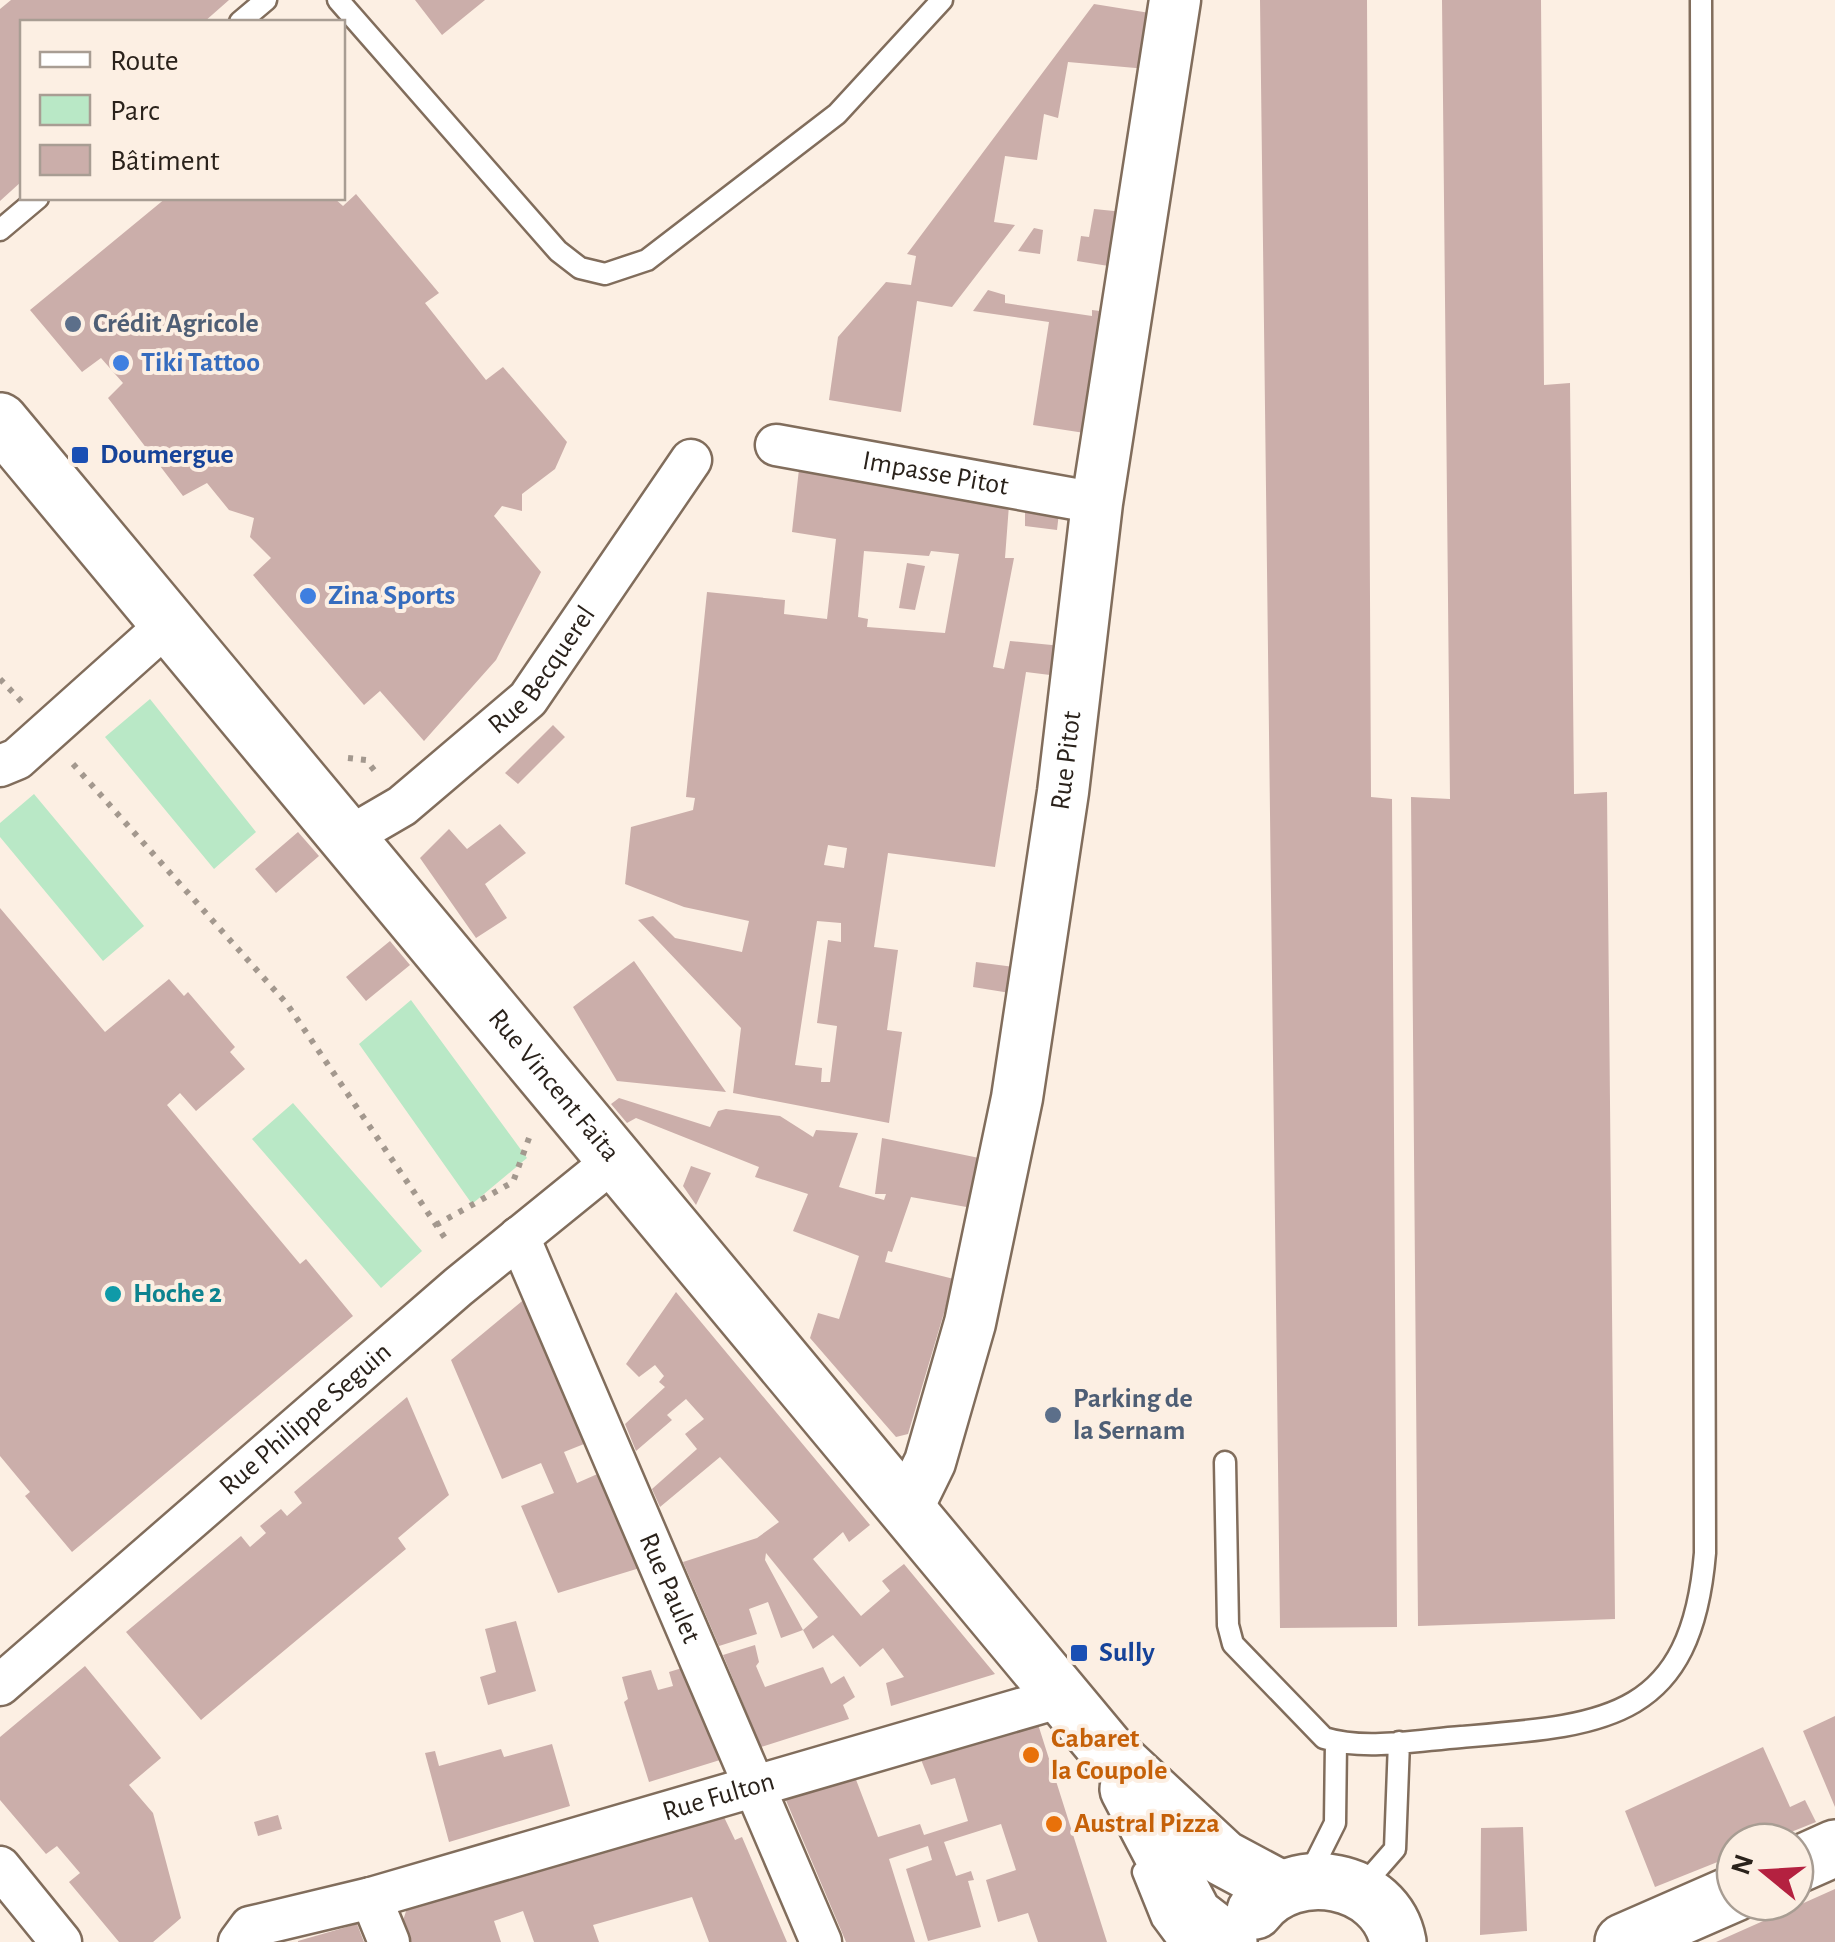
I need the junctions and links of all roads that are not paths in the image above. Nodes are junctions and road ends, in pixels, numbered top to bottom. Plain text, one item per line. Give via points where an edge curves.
1 (266, 0) edge
2 (338, 0) edge
3 (942, 0) edge
4 (1176, 0) edge
5 (1701, 0) edge
6 (242, 20) edge
7 (36, 200) edge
8 (0, 230) edge
9 (0, 422) edge
10 (776, 445) dead end
11 (691, 460) dead end
12 (1097, 503) junction
13 (170, 622) junction
14 (0, 766) edge
15 (348, 838) junction
16 (618, 1158) junction
17 (520, 1237) junction
18 (1225, 1462) dead end
19 (907, 1509) junction
20 (0, 1685) edge
21 (1065, 1696) junction
22 (1336, 1742) junction
23 (1399, 1742) junction
24 (1108, 1751) junction
25 (752, 1786) junction
26 (0, 1867) edge
27 (1294, 1885) junction
28 (1359, 1890) junction
29 (371, 1898) junction
30 (1715, 1906) edge
31 (1679, 1930) edge
32 (1402, 1939) edge
33 (62, 1942) edge
34 (239, 1942) edge
35 (389, 1942) edge
36 (821, 1942) edge
37 (1179, 1942) edge
38 (1229, 1942) edge
39 (1239, 1942) edge
40 (1623, 1942) edge

1 - 6 lane
2 - 3 lane via 558,251 580,268 605,274 647,260 837,114
4 - 12 street, Rue Pitot
5 - 23 lane via 1701,1602 1681,1652 1646,1696 1625,1710 1583,1726
7 - 8 lane
9 - 13 main road, Rue Vincent Faïta
10 - 12 street, Impasse Pitot
11 - 15 street, Rue Becquerel via 528,699 402,806
12 - 19 street, Rue Pitot via 1017,1098 970,1323 930,1462
13 - 14 street via 17,759
13 - 15 main road, Rue Vincent Faïta
15 - 16 main road, Rue Vincent Faïta
16 - 17 street, Rue Philippe Seguin
16 - 19 main road, Rue Vincent Faïta
17 - 20 street, Rue Philippe Seguin
17 - 25 street, Rue Paulet
18 - 22 lane via 1228,1625 1234,1644 1312,1728
19 - 21 main road, Rue Vincent Faïta
21 - 24 main road, Rue Vincent Faïta
21 - 25 street, Rue Fulton
22 - 23 lane
22 - 27 lane via 1334,1823
23 - 28 lane via 1395,1849
24 - 27 main road, Rue Vincent Faïta via 1223,1858
24 - 37 lane via 1131,1842 1162,1919
24 - 38 main road, Rue Vincent Faïta via 1194,1916
25 - 29 street, Rue Fulton
25 - 36 street, Rue Paulet
26 - 33 street
27 - 28 main road, Rue Vincent Faïta via 1333,1881
27 - 39 main road via 1260,1904
28 - 32 main road
29 - 34 street, Rue Fulton via 250,1927
29 - 35 street
30 - 31 main road
31 - 40 main road

